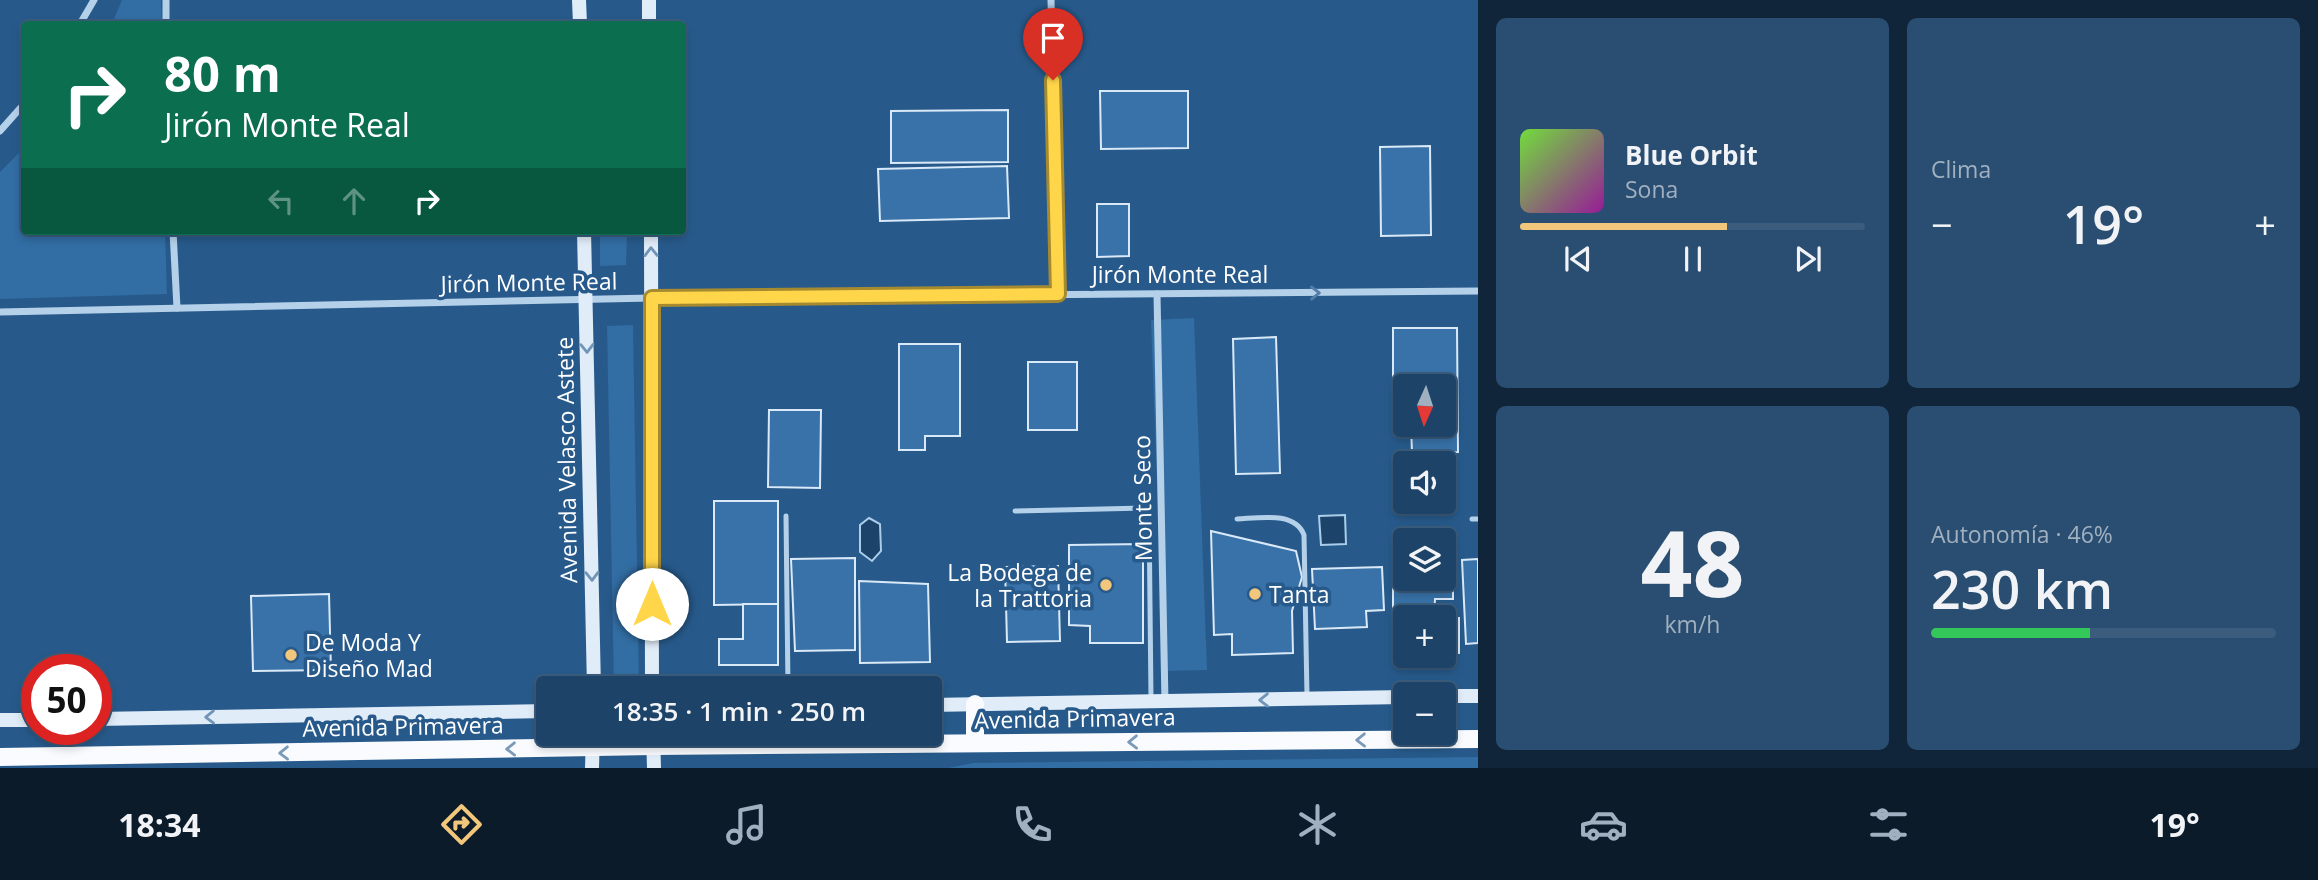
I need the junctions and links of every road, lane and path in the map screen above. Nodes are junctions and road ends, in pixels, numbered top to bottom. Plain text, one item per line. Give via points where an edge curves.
1 (94, 0) edge
2 (166, 0) edge
3 (579, 0) edge
4 (649, 0) edge
5 (1051, 0) edge
6 (81, 21) edge
7 (166, 21) edge
8 (580, 21) edge
9 (649, 21) edge
10 (21, 107) edge
11 (0, 131) edge
12 (173, 235) edge
13 (584, 235) edge
14 (651, 235) edge
15 (1478, 291) edge
16 (1058, 294) junction
17 (1157, 294) junction
18 (652, 298) junction
19 (586, 300) junction
20 (177, 308) junction
21 (0, 312) edge
22 (1015, 511) dead end
23 (786, 516) dead end
24 (1237, 519) dead end
25 (594, 676) edge
26 (652, 676) edge
27 (788, 676) edge
28 (1456, 696) edge
29 (1478, 696) edge
30 (1393, 697) edge
31 (1307, 699) junction
32 (1158, 702) junction
33 (975, 704) junction
34 (942, 705) edge
35 (536, 711) edge
36 (112, 719) edge
37 (0, 720) edge
38 (21, 720) edge
39 (1478, 739) edge
40 (536, 742) edge
41 (942, 743) edge
42 (975, 743) junction
43 (593, 746) edge
44 (653, 746) edge
45 (0, 757) edge
46 (593, 768) edge
47 (654, 768) edge

1 - 6 street
2 - 7 street
3 - 8 main road
4 - 9 main road
5 - 16 street
10 - 11 street
12 - 20 street
13 - 19 main road, Avenida Velasco Astete
18 -> 14 main road
17 -> 15 street, Jirón Monte Real
16 - 17 street, Jirón Monte Real
16 - 18 street, Jirón Monte Real
17 - 32 street, Monte Seco
18 - 19 street, Jirón Monte Real
18 - 26 main road
19 - 20 street, Jirón Monte Real
19 -> 25 main road, Avenida Velasco Astete
20 - 21 street, Jirón Monte Real
22 - 32 lane via 1149,511
23 - 27 lane
24 - 31 lane via 1279,518 1301,527
28 - 29 main road
30 - 31 main road, Avenida Primavera
31 -> 32 main road, Avenida Primavera
32 - 33 main road, Avenida Primavera
33 - 34 main road, Avenida Primavera
33 - 42 main road
35 -> 36 main road, Avenida Primavera
37 - 38 main road
39 -> 42 main road, Avenida Primavera
40 -> 45 main road, Avenida Primavera
41 - 42 main road, Avenida Primavera
43 - 46 main road
44 - 47 main road

